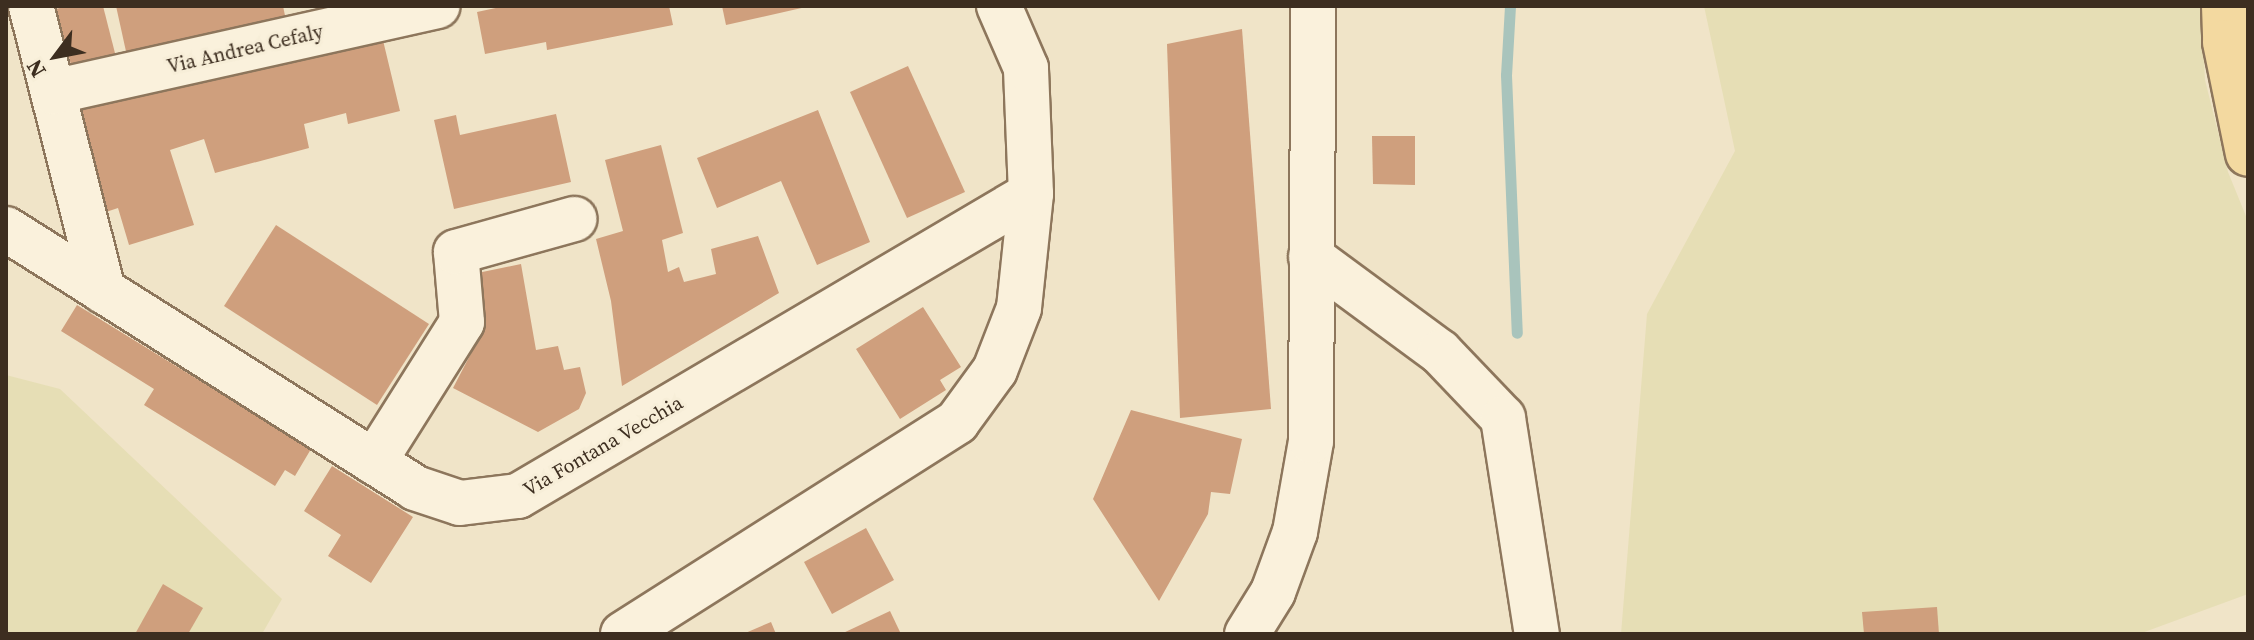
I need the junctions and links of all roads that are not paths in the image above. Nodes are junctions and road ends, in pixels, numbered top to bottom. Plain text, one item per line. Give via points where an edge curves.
1 (31, 6) edge
2 (438, 6) edge
3 (999, 6) edge
4 (1313, 6) edge
5 (2224, 6) edge
6 (53, 92) junction
7 (2248, 154) edge
8 (1031, 194) junction
9 (574, 219) dead end
10 (6, 229) edge
11 (1311, 257) junction
12 (103, 291) junction
13 (374, 462) junction
14 (1544, 623) edge
15 (623, 634) edge
16 (1247, 634) edge

1 - 6 street
2 - 6 street, Via Andrea Cefaly
3 - 8 street via 1026,68
4 - 11 street
5 - 7 main road via 2225,42
6 - 12 street
8 - 13 street, Via Fontana Vecchia via 518,496 460,503 415,488
8 - 15 street via 1019,308 995,370 957,422
9 - 13 street via 456,252 462,322
10 - 12 street, Via Fontana Vecchia
11 - 14 street via 1440,352 1503,418
11 - 16 street via 1311,441 1295,532 1273,592
12 - 13 street, Via Fontana Vecchia

